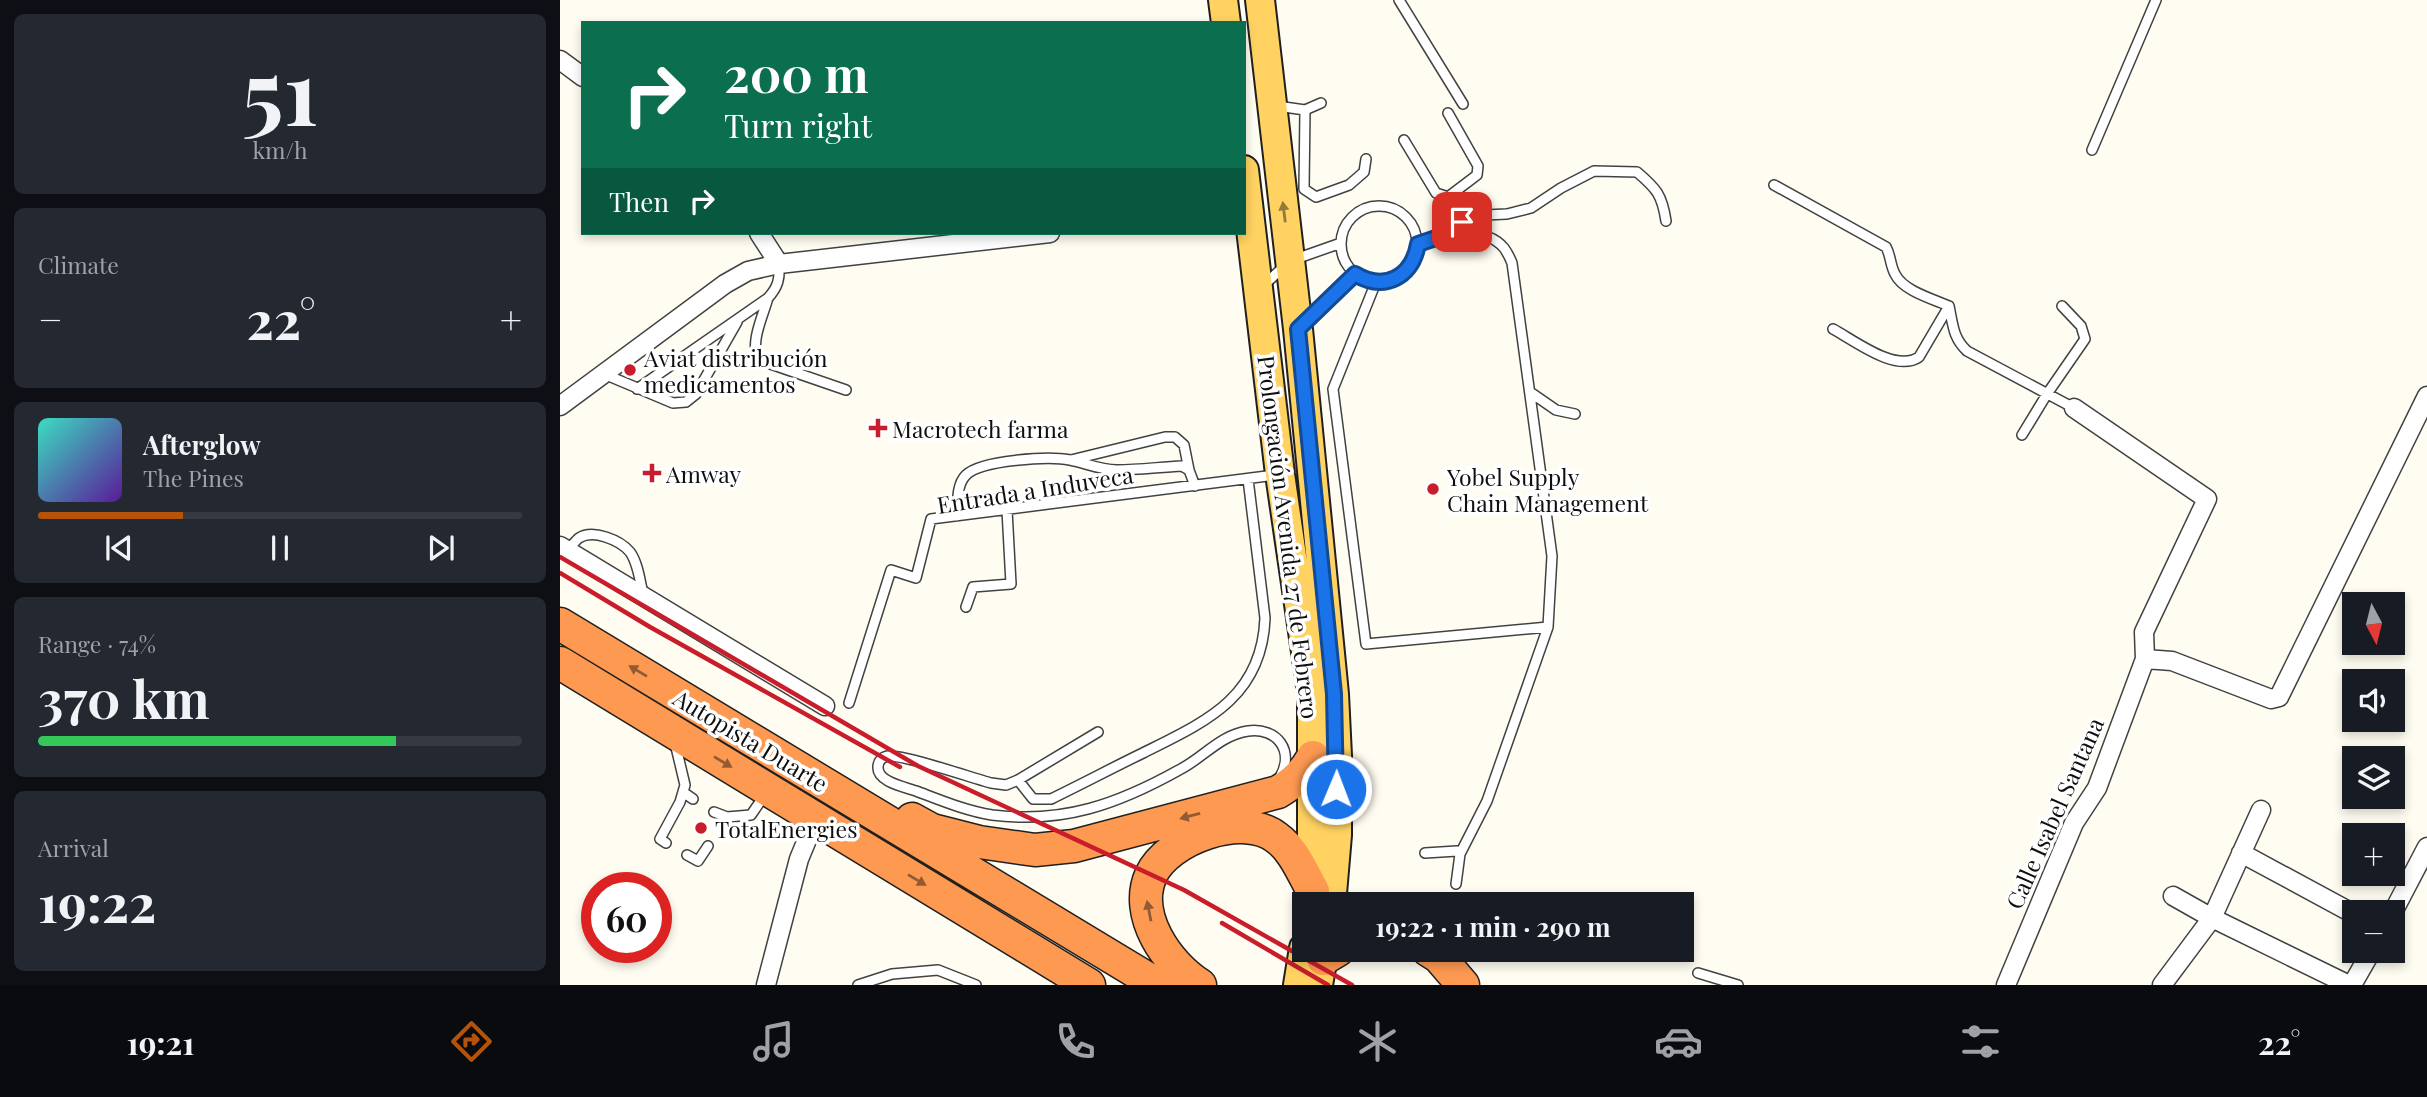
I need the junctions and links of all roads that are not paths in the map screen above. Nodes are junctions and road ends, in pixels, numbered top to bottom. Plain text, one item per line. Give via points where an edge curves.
1 (1223, 0) edge
2 (1260, 0) edge
3 (1399, 0) edge
4 (2156, 0) edge
5 (1226, 21) edge
6 (560, 60) edge
7 (581, 76) edge
8 (1321, 103) dead end
9 (1463, 103) dead end
10 (1272, 105) junction
11 (1306, 110) junction
12 (1448, 113) dead end
13 (1404, 140) dead end
14 (2092, 150) dead end
15 (1366, 159) dead end
16 (1774, 185) dead end
17 (1247, 210) edge
18 (1665, 221) dead end
19 (761, 235) edge
20 (1015, 235) edge
21 (1454, 235) junction
22 (944, 239) edge
23 (1341, 243) junction
24 (1418, 244) junction
25 (1290, 261) junction
26 (779, 264) junction
27 (1355, 274) junction
28 (1376, 282) junction
29 (1258, 291) junction
30 (768, 298) junction
31 (1949, 306) junction
32 (2062, 306) dead end
33 (739, 318) junction
34 (1298, 329) junction
35 (1833, 329) dead end
36 (604, 374) junction
37 (636, 389) junction
38 (846, 390) dead end
39 (1530, 392) junction
40 (2047, 394) junction
41 (2427, 396) edge
42 (560, 406) edge
43 (2074, 408) joint
44 (1575, 414) dead end
45 (2022, 435) dead end
46 (1071, 460) junction
47 (1189, 470) junction
48 (1280, 474) junction
49 (1248, 479) junction
50 (1195, 486) junction
51 (1316, 506) junction
52 (1007, 510) junction
53 (1287, 511) junction
54 (957, 516) junction
55 (564, 548) edge
56 (643, 594) junction
57 (966, 607) dead end
58 (560, 624) edge
59 (1548, 627) junction
60 (2145, 659) junction
61 (560, 663) edge
62 (849, 703) dead end
63 (825, 706) dead end
64 (672, 731) junction
65 (1098, 732) dead end
66 (1313, 757) junction
67 (1018, 780) junction
68 (824, 784) junction
69 (768, 789) junction
70 (683, 792) junction
71 (1264, 796) junction
72 (693, 799) dead end
73 (2261, 810) dead end
74 (715, 812) dead end
75 (816, 818) junction
76 (932, 830) junction
77 (666, 843) dead end
78 (708, 846) dead end
79 (2427, 847) edge
80 (1425, 853) dead end
81 (2241, 853) junction
82 (1460, 854) junction
83 (687, 855) dead end
84 (1456, 884) dead end
85 (1313, 892) edge
86 (1318, 892) edge
87 (1320, 892) edge
88 (2173, 896) dead end
89 (2399, 900) edge
90 (2342, 908) edge
91 (2212, 918) junction
92 (1318, 962) edge
93 (1443, 962) edge
94 (2364, 963) edge
95 (1698, 973) dead end
96 (1181, 982) edge
97 (766, 985) edge
98 (858, 985) edge
99 (976, 985) edge
100 (1089, 985) edge
101 (1298, 985) edge
102 (1304, 985) edge
103 (1463, 985) edge
104 (1738, 985) edge
105 (2006, 985) edge
106 (2162, 985) edge
107 (2351, 985) edge

1 - 5 main road
2 - 10 main road, Prolongación Avenida 27 de Febrero
3 - 9 lane
4 - 14 lane
6 - 7 street
8 - 11 lane
10 - 11 lane
25 -> 10 main road, Prolongación Avenida 27 de Febrero
11 - 15 lane via 1304,189 1316,197 1349,184 1364,172
12 - 13 lane via 1478,166 1477,175 1448,197 1436,192
16 - 31 lane via 1886,247 1900,282
17 - 29 main road, Prolongación Avenida 27 de Febrero
18 - 21 lane via 1657,189 1637,172 1594,171 1531,208 1462,222
19 - 26 street
20 - 22 street
21 - 24 lane
21 - 39 lane via 1487,236 1503,246 1513,263
22 - 26 street
23 - 24 lane via 1347,222 1357,212 1384,206 1408,218
23 - 25 lane
23 - 27 lane via 1344,260
24 - 28 lane via 1410,267 1400,276
25 - 29 lane
25 - 34 main road, Prolongación Avenida 27 de Febrero
26 - 30 lane via 780,279
26 - 36 street via 748,271 725,284
27 - 28 lane
27 - 34 lane
28 - 59 lane via 1333,389 1366,644
29 - 48 main road, Prolongación Avenida 27 de Febrero
30 - 33 lane
30 - 38 lane via 755,345 759,360
31 - 35 lane via 1911,363 1893,362
31 - 40 lane via 1953,333 1967,351
32 - 40 lane via 2081,326 2085,339
33 - 37 lane
33 - 37 lane via 691,399 673,403
34 - 51 main road, Prolongación Avenida 27 de Febrero
36 - 37 lane
36 - 42 street
39 - 44 lane via 1556,410
39 - 59 lane via 1552,556
40 - 43 lane
40 - 45 lane
41 - 60 street via 2279,697 2271,699 2172,661
43 - 60 street, Calle Isabel Santana via 2207,499 2144,632
46 - 47 lane via 1116,470 1182,466
46 - 47 lane via 1175,437 1184,445
46 - 54 lane via 981,466 960,482
47 - 50 lane
48 - 49 lane, Entrada a Induveca
48 - 53 main road, Prolongación Avenida 27 de Febrero
49 - 50 lane, Entrada a Induveca
49 - 67 lane via 1264,639 1257,662 1234,697 1205,722 1051,799 1033,799
50 - 52 lane, Entrada a Induveca
51 - 53 main road
51 - 87 main road, Prolongación Avenida 27 de Febrero via 1337,756 1337,835
52 - 54 lane, Entrada a Induveca
52 - 57 lane via 1011,584 974,587
53 - 66 main road, Prolongación Avenida 27 de Febrero via 1312,693
54 - 62 lane, Entrada a Induveca via 931,519 916,578 891,570
55 - 56 street
55 - 56 lane via 593,535 617,542 635,563
56 - 63 street
68 -> 58 highway, Autopista Duarte
59 - 82 lane via 1487,801
60 - 105 street, Calle Isabel Santana via 2097,788 2074,823
61 - 64 highway, Autopista Duarte
64 -> 69 highway, Autopista Duarte
64 - 70 lane
65 - 67 lane
66 - 71 highway via 1292,784
66 - 86 main road, Prolongación Avenida 27 de Febrero
67 - 71 lane via 1006,785 990,783 899,757 888,756 878,764 882,776 892,782 978,811 1027,817 1067,815 1130,797 1229,736 1266,732 1280,740 1286,752 1285,768
68 - 76 highway via 887,806
68 - 96 highway, Autopista Duarte
69 - 74 lane via 751,815 724,821
69 - 75 highway, Autopista Duarte
70 - 72 lane
70 - 77 lane via 660,839
71 -> 76 highway via 1074,846 1035,850
73 - 81 street
75 - 97 street via 799,859
75 -> 100 highway, Autopista Duarte
76 - 96 highway
78 - 83 lane via 698,862
79 - 89 street
80 - 82 lane
81 - 90 street
81 - 91 street
82 - 84 lane
96 -> 85 highway via 1154,932 1146,893 1165,856 1185,842 1228,828 1263,830 1284,844
88 - 91 street
91 - 106 street
91 - 107 street
92 - 101 main road
93 - 103 highway
94 - 107 street
95 - 104 lane
98 - 99 lane via 892,974 938,971
101 - 102 main road

